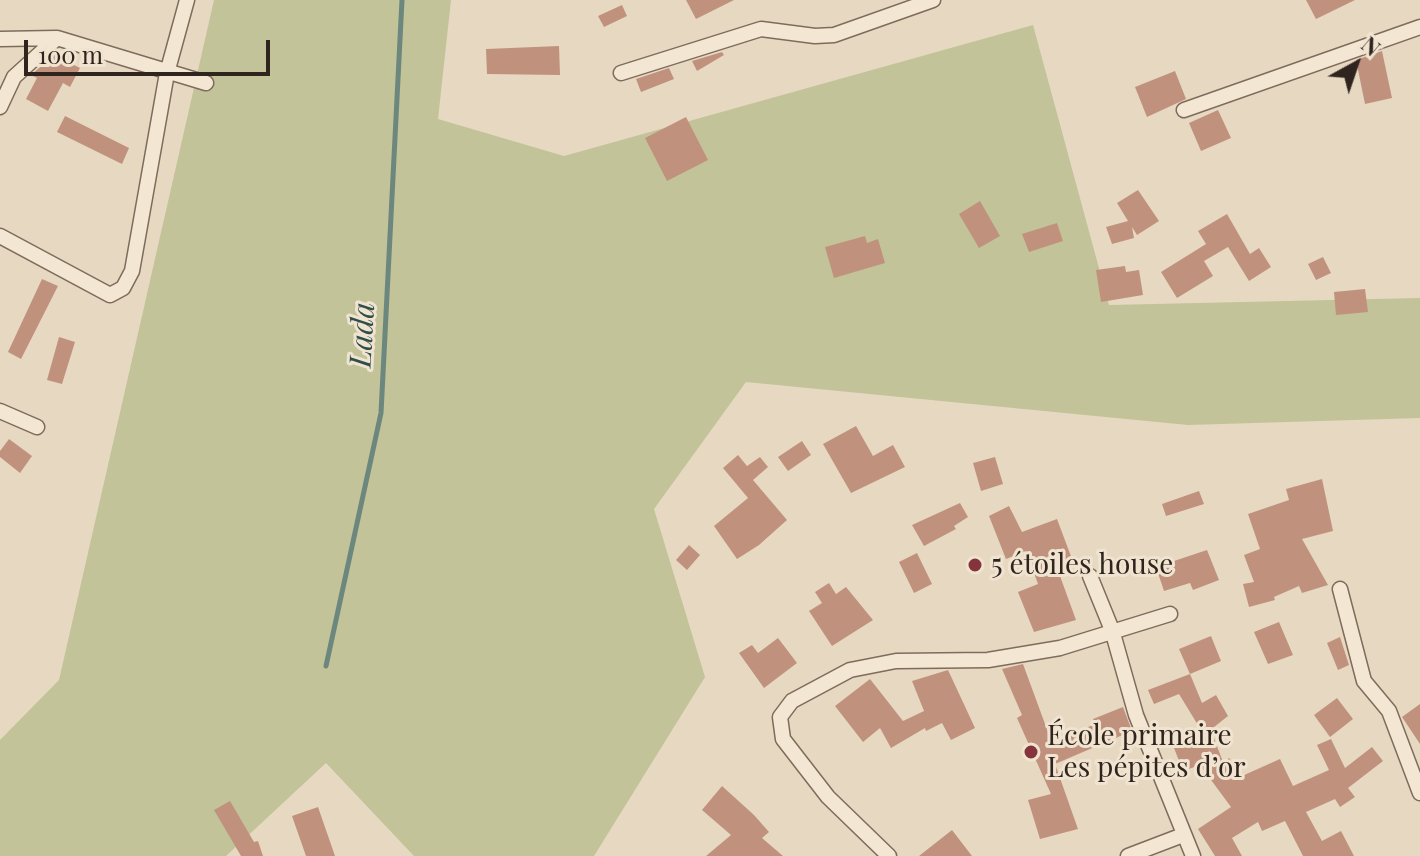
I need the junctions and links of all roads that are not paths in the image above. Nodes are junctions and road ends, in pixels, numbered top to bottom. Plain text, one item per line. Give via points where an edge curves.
1 (187, 0) edge
2 (933, 0) edge
3 (1420, 27) edge
4 (57, 38) junction
5 (0, 39) edge
6 (167, 73) junction
7 (621, 73) dead end
8 (206, 83) dead end
9 (0, 107) edge
10 (1184, 110) dead end
11 (0, 236) edge
12 (0, 411) edge
13 (37, 427) dead end
14 (1090, 576) dead end
15 (1340, 589) dead end
16 (1170, 614) dead end
17 (1112, 630) junction
18 (1420, 793) edge
19 (1183, 835) junction
20 (889, 856) edge
21 (1128, 856) edge
22 (1193, 856) edge

1 - 6 street
2 - 7 street via 834,35 761,29
3 - 10 street
4 - 5 street
4 - 6 street
4 - 9 street via 14,77
6 - 8 street
6 - 11 street via 132,271 123,288 110,295
12 - 13 street
14 - 17 street
15 - 18 street via 1364,681 1389,711
16 - 17 street
17 - 19 street via 1136,715
17 - 20 street via 1060,648 988,660 896,661 850,670 792,701 780,717 783,739 828,797
19 - 21 street
19 - 22 street

